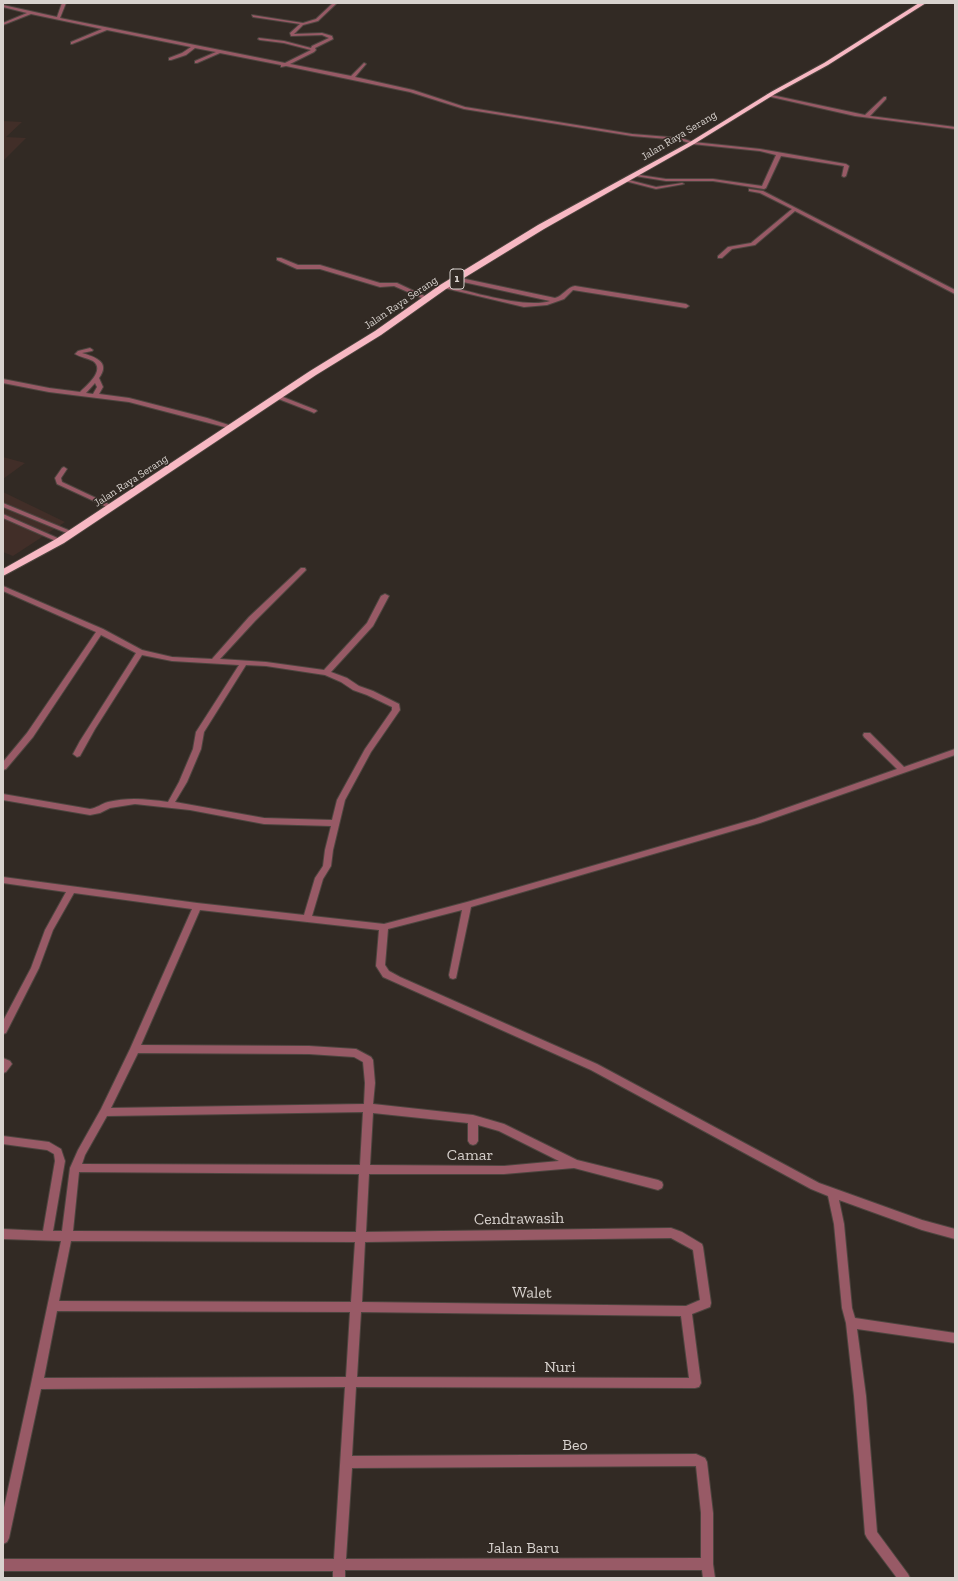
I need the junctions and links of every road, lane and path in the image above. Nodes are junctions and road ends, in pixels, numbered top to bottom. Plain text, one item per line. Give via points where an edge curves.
1 (64, 3) edge
2 (334, 3) edge
3 (923, 3) edge
4 (3, 6) edge
5 (30, 13) junction
6 (253, 16) dead end
7 (58, 19) junction
8 (3, 24) edge
9 (302, 24) junction
10 (107, 28) junction
11 (264, 35) dead end
12 (292, 37) dead end
13 (284, 42) junction
14 (72, 43) dead end
15 (195, 46) junction
16 (314, 50) junction
17 (221, 51) junction
18 (171, 59) dead end
19 (197, 62) dead end
20 (364, 64) dead end
21 (283, 66) junction
22 (352, 78) junction
23 (769, 95) junction
24 (884, 98) dead end
25 (867, 116) junction
26 (955, 128) edge
27 (692, 143) junction
28 (779, 154) junction
29 (635, 175) junction
30 (844, 176) dead end
31 (626, 180) junction
32 (795, 208) junction
33 (720, 257) dead end
34 (279, 260) dead end
35 (456, 279) junction
36 (443, 288) junction
37 (955, 292) edge
38 (426, 298) junction
39 (555, 300) junction
40 (686, 306) dead end
41 (90, 350) dead end
42 (97, 379) junction
43 (3, 381) edge
44 (81, 394) junction
45 (95, 396) junction
46 (278, 397) junction
47 (314, 411) dead end
48 (232, 427) junction
49 (64, 469) dead end
50 (3, 505) edge
51 (111, 507) junction
52 (3, 516) edge
53 (72, 533) junction
54 (60, 541) junction
55 (304, 570) dead end
56 (3, 573) edge
57 (3, 588) edge
58 (385, 596) dead end
59 (100, 631) junction
60 (140, 652) junction
61 (215, 660) junction
62 (244, 663) junction
63 (326, 673) junction
64 (868, 735) dead end
65 (955, 752) edge
66 (77, 754) dead end
67 (3, 767) edge
68 (902, 770) junction
69 (4, 800) edge
70 (170, 805) junction
71 (335, 823) junction
72 (3, 880) edge
73 (71, 890) junction
74 (467, 905) junction
75 (197, 906) junction
76 (307, 918) junction
77 (384, 927) junction
78 (453, 976) dead end
79 (3, 1030) edge
80 (136, 1049) junction
81 (3, 1062) edge
82 (3, 1069) edge
83 (369, 1108) junction
84 (104, 1112) junction
85 (473, 1119) junction
86 (3, 1140) edge
87 (473, 1141) dead end
88 (576, 1164) junction
89 (75, 1168) junction
90 (365, 1170) junction
91 (658, 1185) dead end
92 (832, 1193) junction
93 (3, 1234) edge
94 (955, 1234) edge
95 (47, 1235) junction
96 (67, 1236) junction
97 (360, 1237) junction
98 (706, 1303) joint
99 (52, 1306) junction
100 (356, 1307) junction
101 (686, 1311) junction
102 (851, 1323) junction
103 (955, 1338) edge
104 (351, 1382) junction
105 (37, 1384) junction
106 (346, 1462) junction
107 (3, 1538) edge
108 (707, 1564) junction
109 (3, 1565) edge
110 (340, 1565) junction
111 (339, 1578) edge
112 (709, 1578) edge
113 (904, 1578) edge

1 - 7 street
2 - 9 street via 317,20
3 - 23 highway, Jalan Raya Serang / 1 via 826,64
4 - 5 street
5 - 7 street
5 - 8 street
6 - 9 street
7 - 10 street
9 - 16 street via 291,34 326,35 332,38 313,46
10 - 14 street
10 - 15 street
11 - 13 street via 258,40
12 - 13 street
13 - 16 street
15 - 17 street
15 - 18 street
16 - 21 street
17 - 19 street
17 - 21 street
20 - 22 street
21 - 22 street
22 - 27 street via 411,91 473,109 632,135 681,139
23 - 25 street
23 - 27 highway, Jalan Raya Serang / 1
24 - 25 street
25 - 26 street
27 - 28 street
27 - 29 highway, Jalan Raya Serang / 1
28 - 29 street via 764,188 713,180 666,180
28 - 30 street via 846,165
29 - 31 highway, Jalan Raya Serang / 1
31 - 32 street via 656,188 700,182 761,192
31 - 35 highway, Jalan Raya Serang / 1
32 - 33 street via 753,244 730,248
32 - 37 street
34 - 38 street via 297,267 320,267 346,273 377,284 395,284
35 - 36 highway, Jalan Raya Serang / 1
35 - 39 street
36 - 38 highway, Jalan Raya Serang / 1
36 - 39 street via 524,305 545,304
38 - 46 highway, Jalan Raya Serang / 1 via 378,333
39 - 40 street via 562,298 572,288 580,288
41 - 42 street via 78,354 100,363
42 - 44 street
42 - 45 street via 100,387
43 - 44 street
44 - 45 street
45 - 48 street via 129,400
46 - 47 street
46 - 48 highway, Jalan Raya Serang / 1
48 - 51 highway, Jalan Raya Serang / 1
49 - 51 street via 58,478 59,483
50 - 53 street
51 - 53 highway, Jalan Raya Serang / 1
52 - 54 street
53 - 54 highway, Jalan Raya Serang / 1
54 - 56 highway, Jalan Raya Serang / 1
55 - 61 street via 252,619
57 - 59 street
58 - 63 street via 370,624
59 - 60 street
59 - 67 street via 30,735
60 - 61 street via 172,659
60 - 66 street via 124,680 90,728
61 - 62 street
62 - 63 street
62 - 70 street via 200,732 197,749
63 - 71 street via 396,706 396,710 351,779 341,800
64 - 68 street
65 - 68 street
68 - 74 street via 757,821
69 - 70 street via 90,812 108,805 135,801
70 - 71 street via 264,821
71 - 76 street via 327,866 319,878
72 - 73 street
73 - 75 street
73 - 79 street via 49,930 35,968
74 - 77 street
74 - 78 street
75 - 76 street
75 - 80 street
76 - 77 street
77 - 92 street via 380,966 386,974 594,1067 814,1186
80 - 83 street via 309,1050 356,1053 368,1060
80 - 84 street
81 - 82 street via 7,1064
83 - 84 street
83 - 85 street
83 - 90 street
84 - 89 street
85 - 87 street
85 - 88 street via 501,1127
86 - 95 street via 49,1146 58,1152 60,1160
88 - 90 street, Camar via 504,1170
88 - 91 street
89 - 90 street, Camar
89 - 96 street
90 - 97 street
92 - 94 street
92 - 102 street via 839,1224 847,1308
93 - 95 street, Cendrawasih
95 - 96 street, Cendrawasih
96 - 97 street, Cendrawasih
96 - 99 street
97 - 98 street, Cendrawasih via 671,1233 698,1247
97 - 100 street
98 - 101 street, Walet
99 - 100 street, Walet
99 - 105 street
100 - 101 street, Walet
100 - 104 street
101 - 104 street, Nuri via 695,1383
102 - 103 street
102 - 113 street via 860,1396 871,1534
104 - 105 street
104 - 106 street
105 - 107 street
106 - 108 street, Beo via 696,1460 701,1462 707,1514
106 - 110 street
108 - 110 street, Jalan Baru
108 - 112 street
109 - 110 street, Jalan Baru
110 - 111 street

